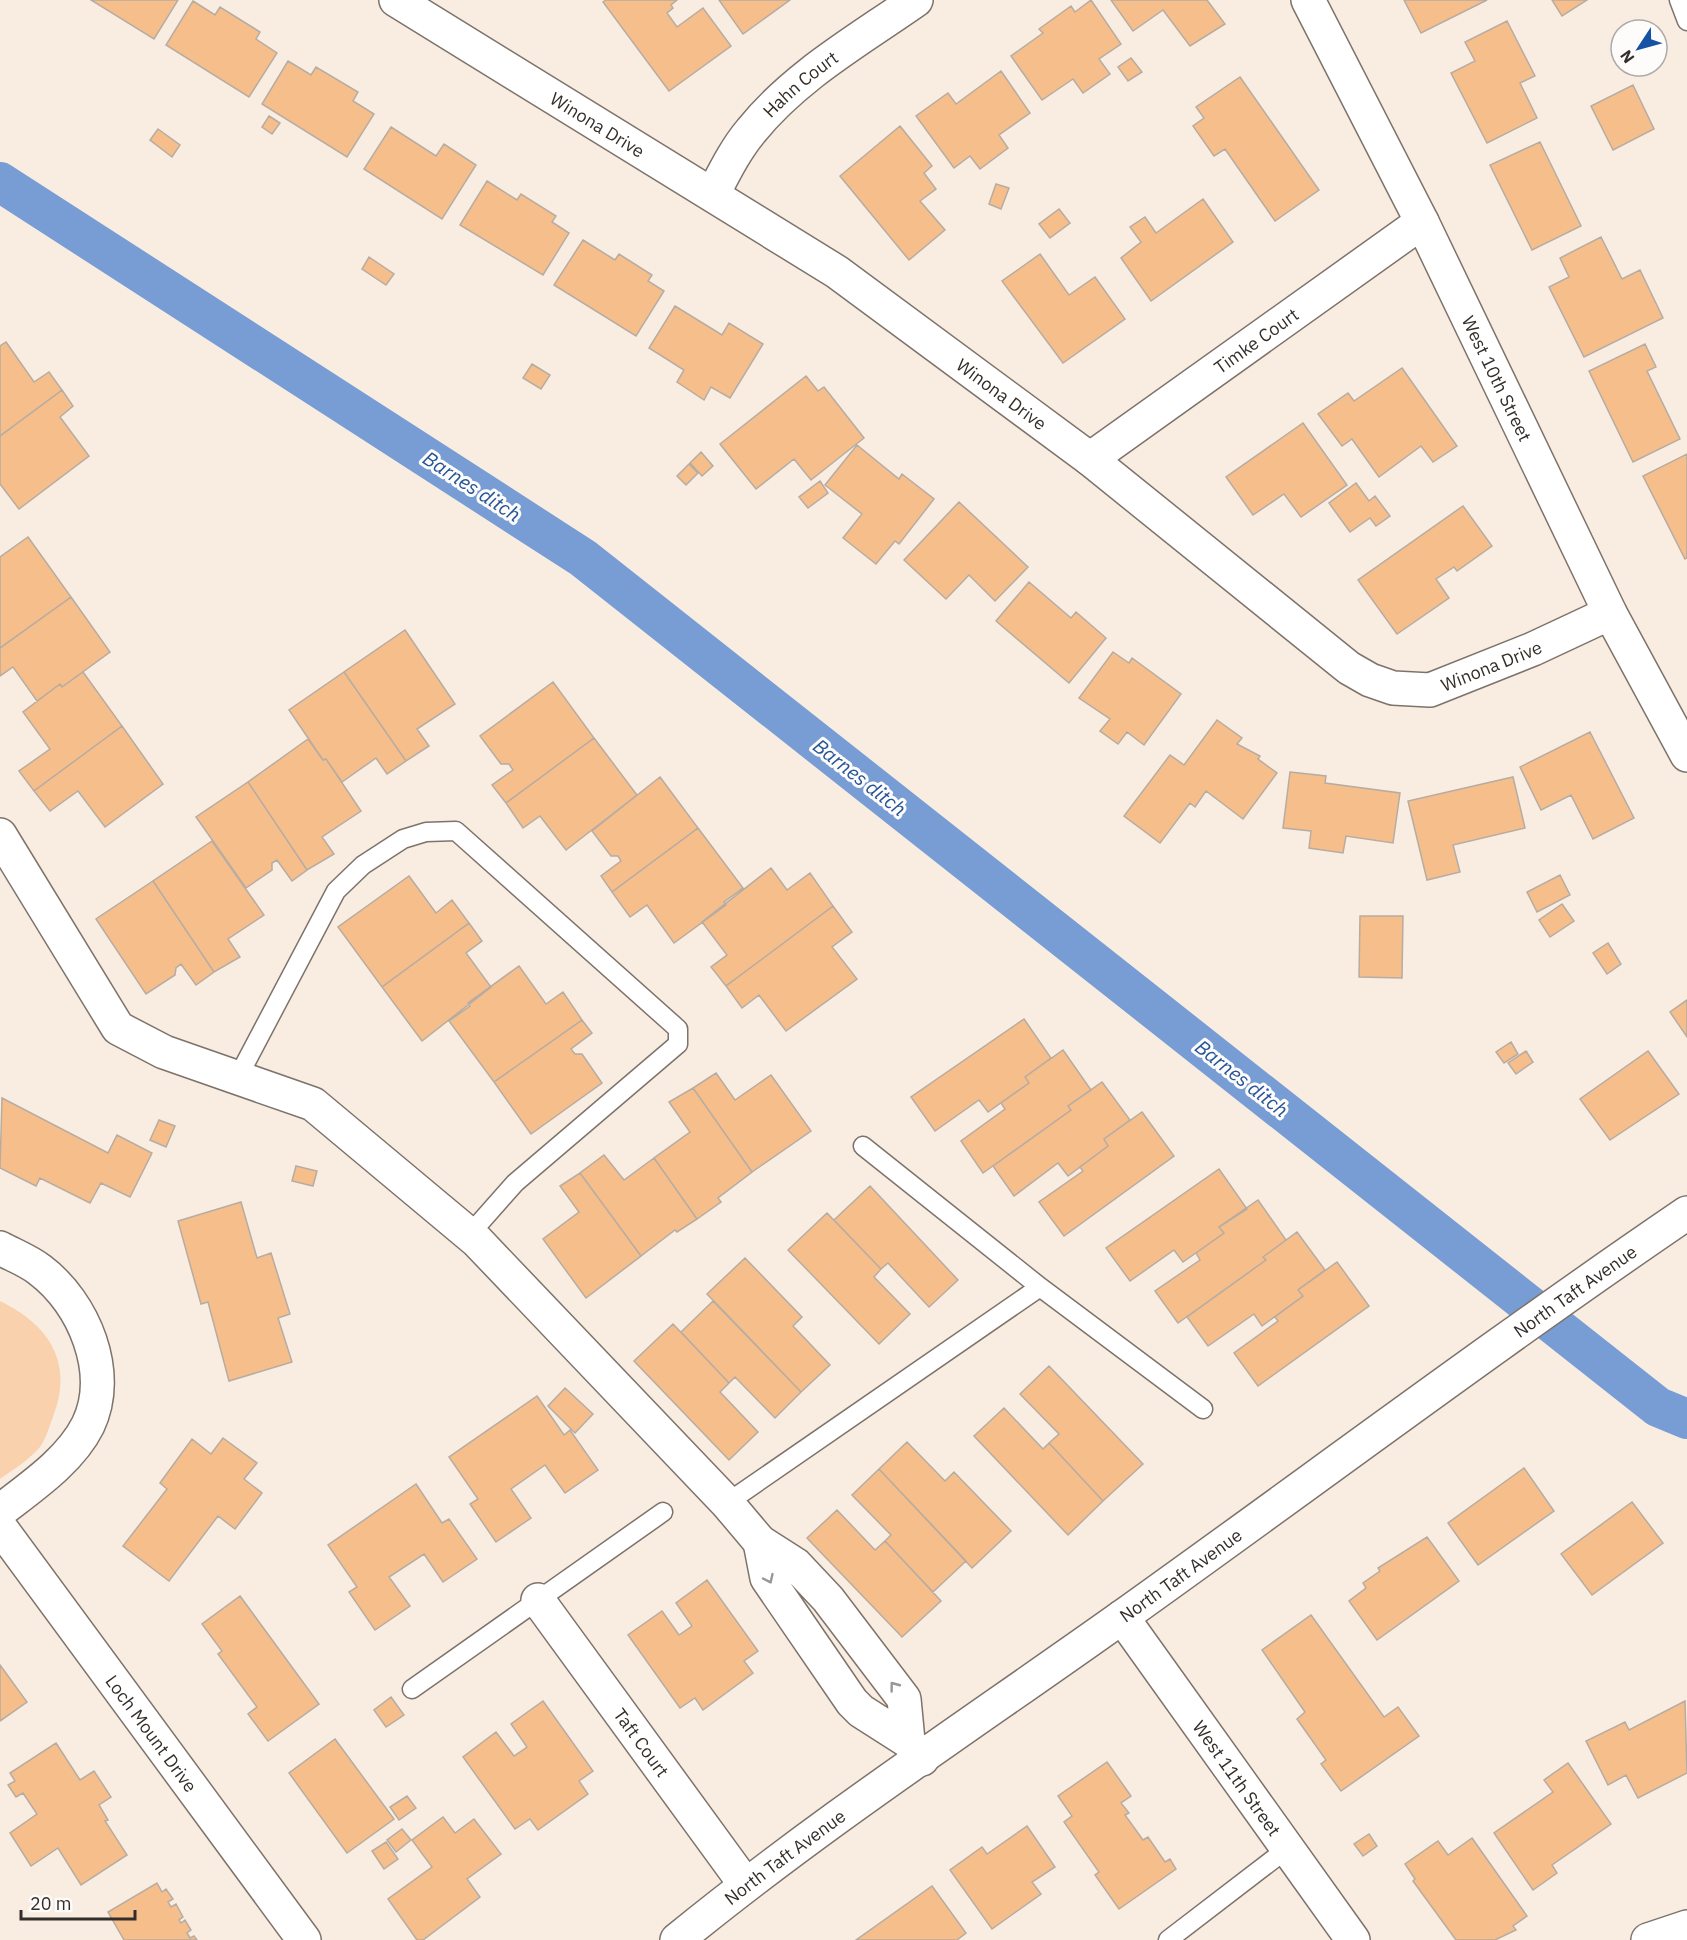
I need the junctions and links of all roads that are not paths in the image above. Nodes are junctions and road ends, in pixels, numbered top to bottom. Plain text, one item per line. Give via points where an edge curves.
1 (396, 0) edge
2 (916, 0) edge
3 (1308, 0) edge
4 (1679, 0) edge
5 (1687, 21) edge
6 (712, 194) junction
7 (1422, 222) junction
8 (1090, 459) junction
9 (1610, 613) junction
10 (1687, 755) edge
11 (0, 835) edge
12 (238, 1077) junction
13 (863, 1146) dead end
14 (1687, 1213) edge
15 (469, 1235) junction
16 (0, 1248) edge
17 (1040, 1287) junction
18 (1203, 1409) dead end
19 (727, 1503) junction
20 (0, 1511) edge
21 (663, 1512) dead end
22 (0, 1527) edge
23 (760, 1542) junction
24 (538, 1600) junction
25 (1122, 1617) junction
26 (412, 1689) dead end
27 (915, 1750) junction
28 (1288, 1848) junction
29 (745, 1884) junction
30 (1687, 1927) edge
31 (304, 1940) edge
32 (677, 1940) edge
33 (1168, 1940) edge
34 (1353, 1940) edge
35 (1648, 1940) edge

1 - 6 street, Winona Drive
2 - 6 street, Hahn Court via 786,93 746,138
3 - 7 street, West 10th Street
4 - 5 lane
6 - 8 street, Winona Drive via 837,272
7 - 8 street, Timke Court
7 - 9 street, West 10th Street
8 - 9 street, Winona Drive via 1348,668 1393,688 1420,690 1447,685
9 - 10 street, West 10th Street
11 - 12 street via 118,1028 164,1052
12 - 15 street via 313,1104
12 - 15 lane via 336,891 363,865 403,839 426,832 456,831 678,1029 678,1044 515,1183
13 - 17 lane
14 - 25 street, North Taft Avenue via 1579,1286
15 - 19 street
16 - 20 street via 40,1269 65,1293 83,1320 97,1368 95,1405 87,1426 63,1459
17 - 18 lane
17 - 19 lane
19 - 23 street
21 - 24 lane
22 - 31 street, Loch Mount Drive
23 -> 27 street via 767,1578 852,1702
27 -> 23 street via 904,1699 828,1599 796,1564
24 - 26 lane
24 - 29 street, Taft Court
25 - 27 street, North Taft Avenue
25 - 28 street, West 11th Street
27 - 29 street, North Taft Avenue
28 - 33 lane
28 - 34 street, West 11th Street
29 - 32 street, North Taft Avenue
30 - 35 street

